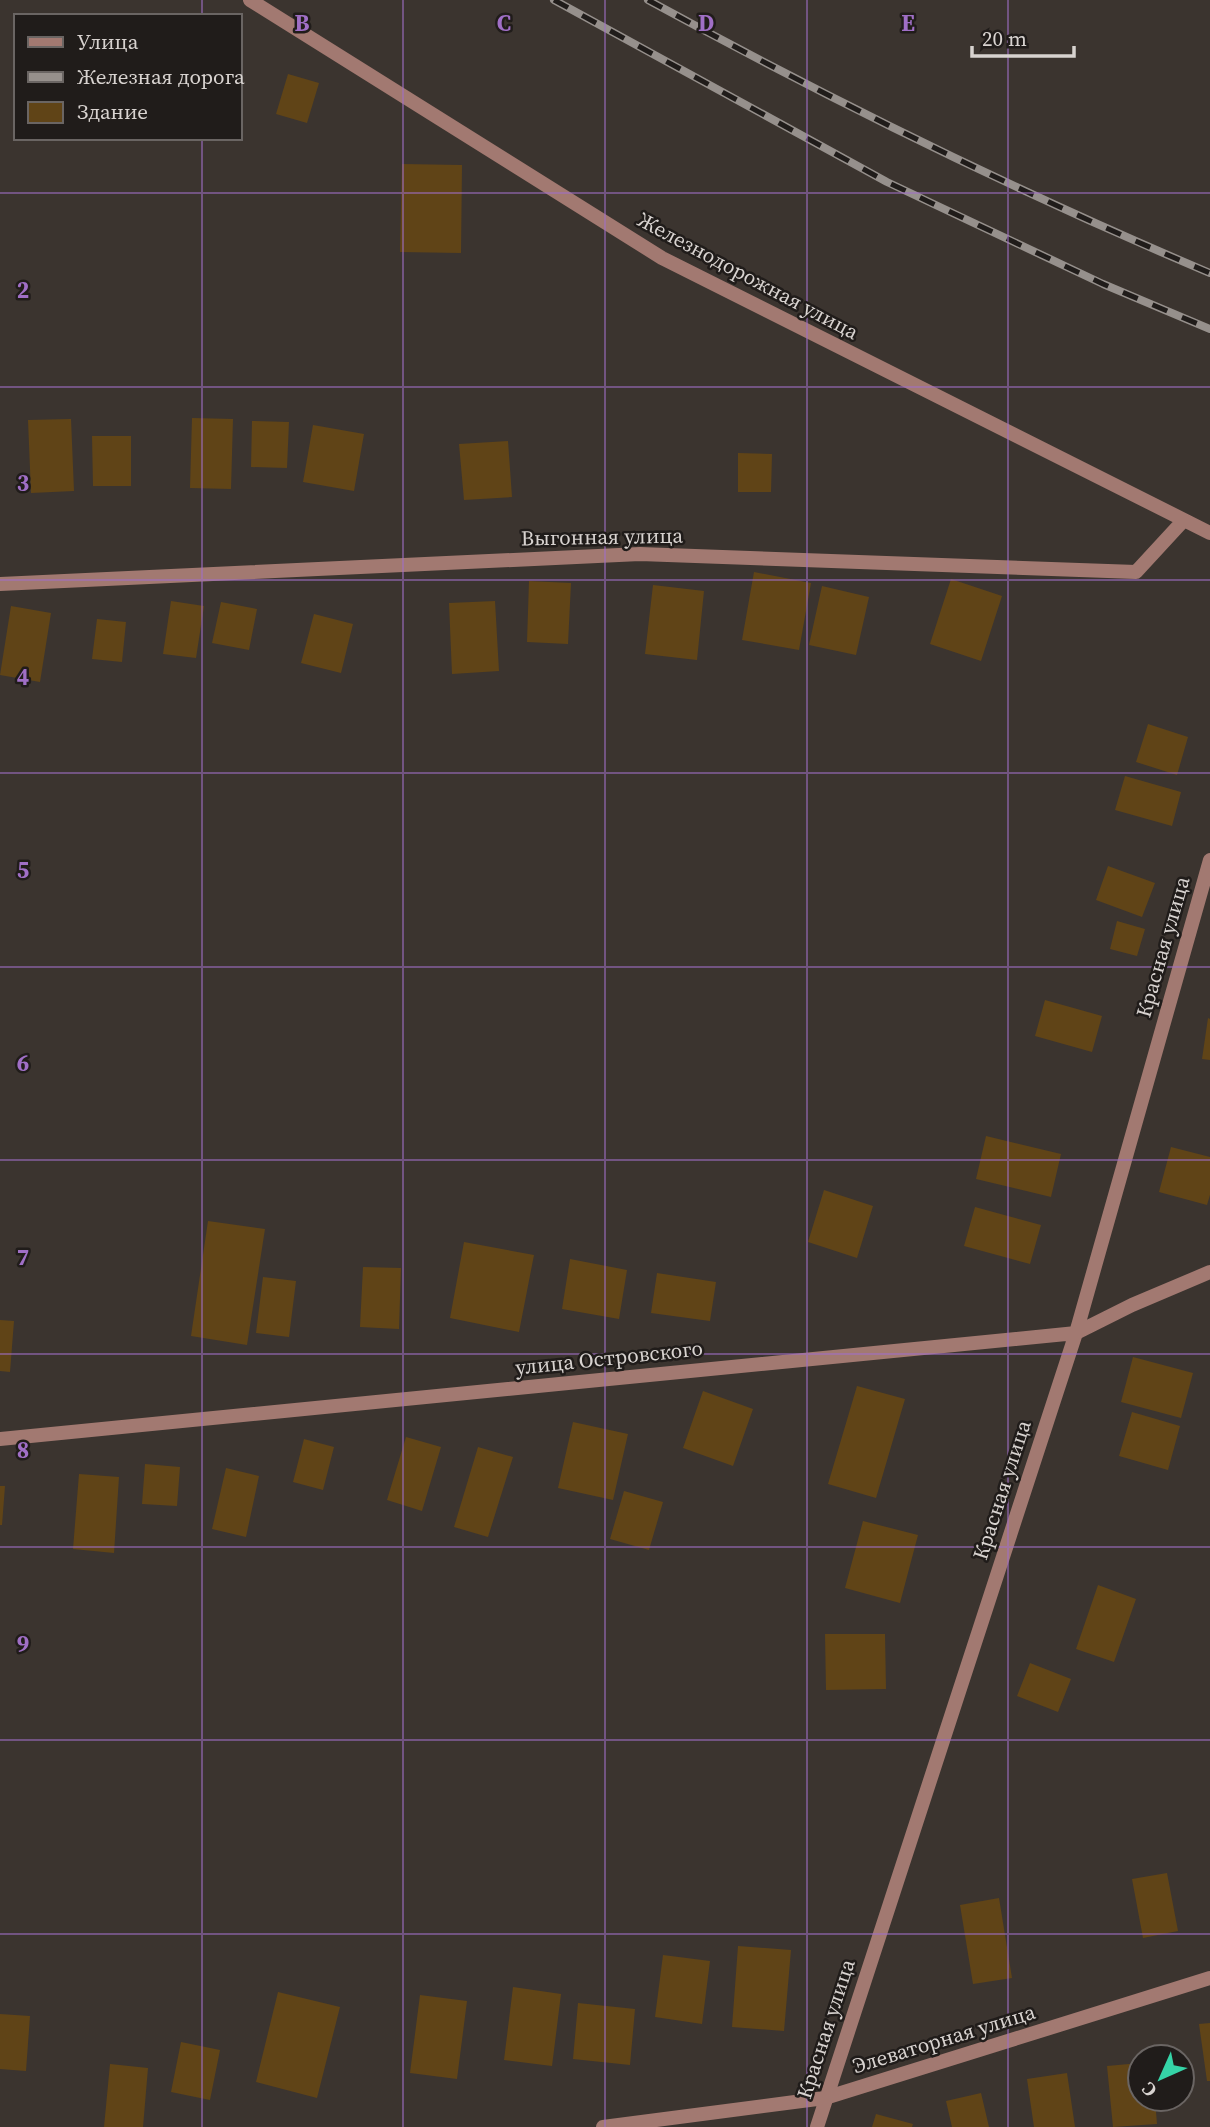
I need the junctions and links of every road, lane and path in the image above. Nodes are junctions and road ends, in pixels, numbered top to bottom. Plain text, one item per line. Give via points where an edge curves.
1 (250, 0) edge
2 (1184, 522) junction
3 (1210, 533) edge
4 (0, 584) edge
5 (1210, 860) edge
6 (1210, 1272) edge
7 (1076, 1333) junction
8 (0, 1439) edge
9 (1210, 1979) edge
10 (825, 2098) junction
11 (603, 2127) edge
12 (817, 2127) edge

1 - 2 street, Железнодорожная улица via 662,258
2 - 3 street, Железнодорожная улица
2 - 4 street, Выгонная улица via 1136,572 640,554
5 - 7 street, Красная улица
6 - 7 street, улица Островского
7 - 8 street, улица Островского
7 - 10 street, Красная улица
9 - 10 street, Элеваторная улица
10 - 11 street, Элеваторная улица
10 - 12 street, Красная улица

